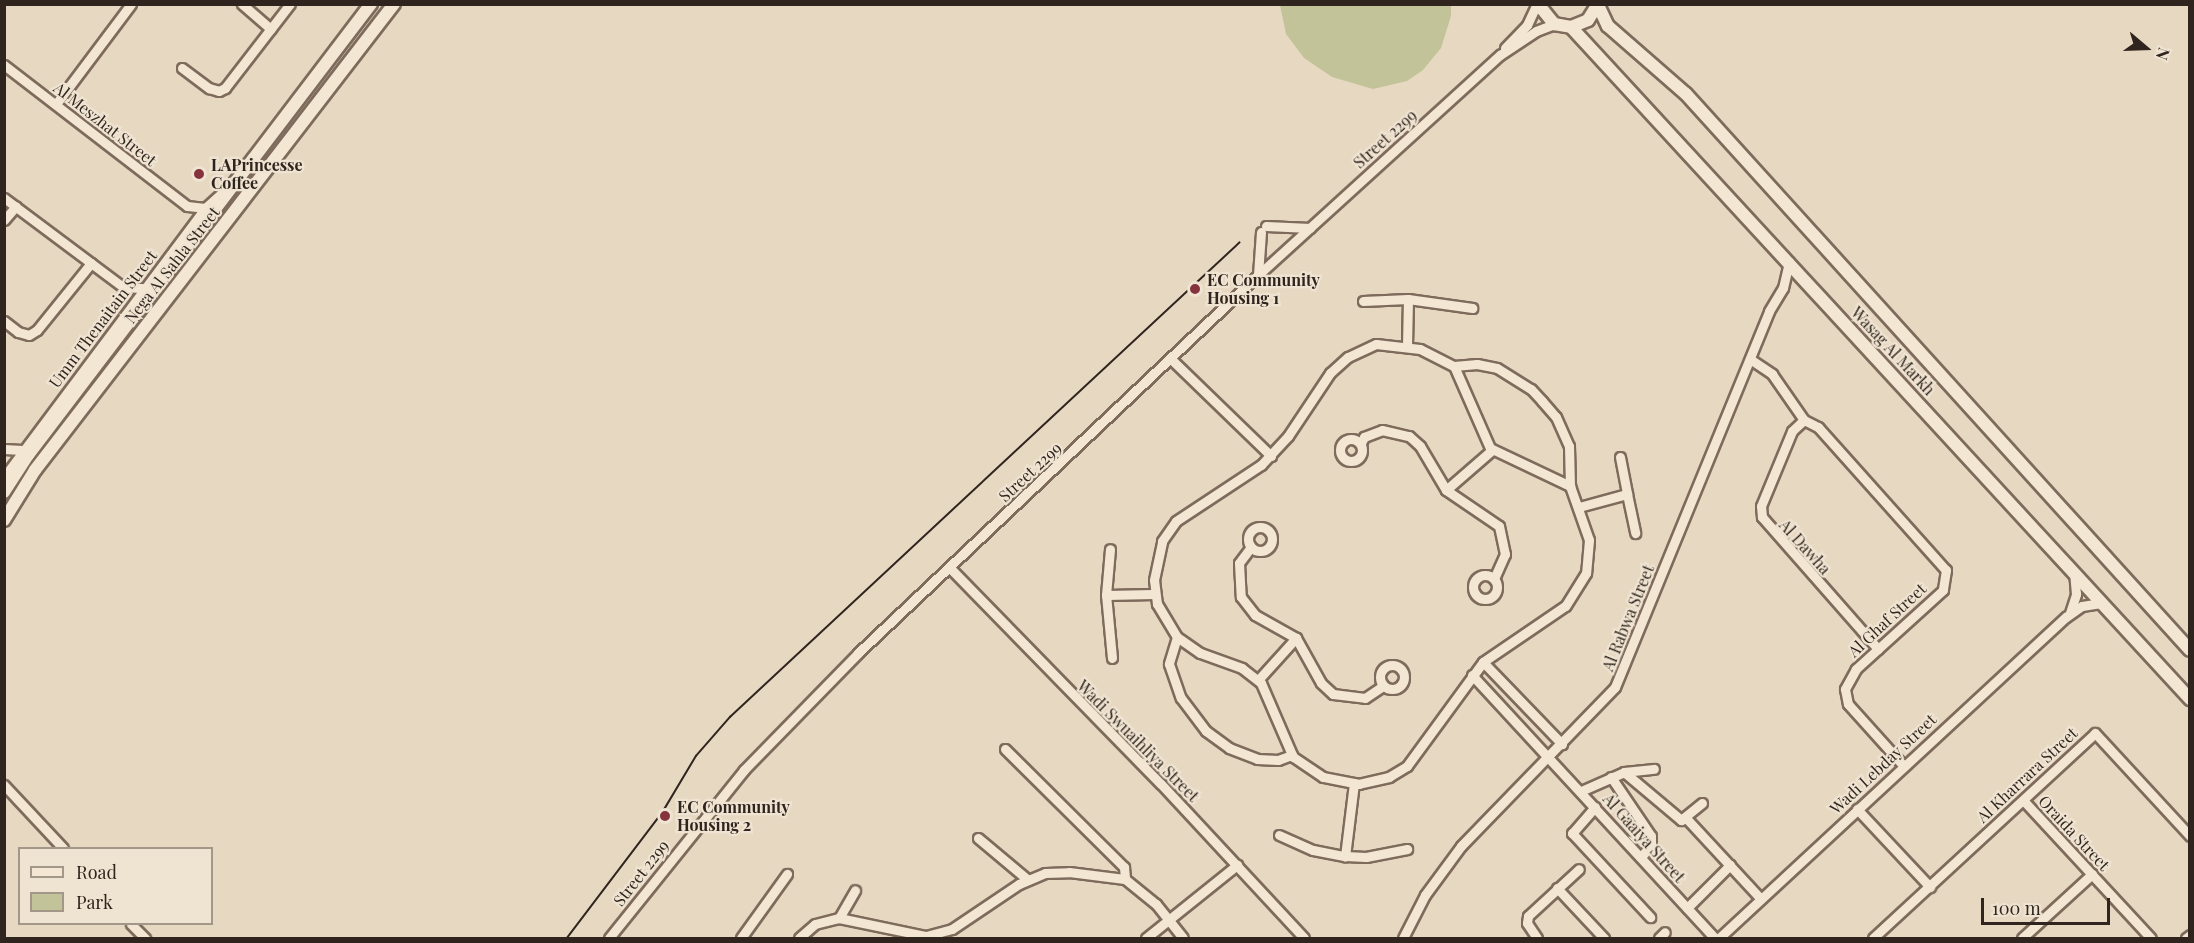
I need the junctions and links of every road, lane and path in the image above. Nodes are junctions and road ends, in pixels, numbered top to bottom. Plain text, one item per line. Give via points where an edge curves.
1 (131, 4) edge
2 (242, 4) edge
3 (290, 4) edge
4 (370, 4) edge
5 (394, 4) edge
6 (1538, 4) edge
7 (1598, 5) edge
8 (1554, 24) junction
9 (1571, 27) junction
10 (271, 29) junction
11 (1500, 55) junction
12 (4, 65) edge
13 (182, 68) dead end
14 (56, 104) junction
15 (233, 185) junction
16 (4, 198) edge
17 (16, 206) junction
18 (187, 206) junction
19 (205, 208) junction
20 (4, 220) edge
21 (192, 227) junction
22 (1310, 228) junction
23 (1789, 262) junction
24 (91, 263) junction
25 (1258, 275) junction
26 (1805, 279) junction
27 (123, 287) junction
28 (146, 288) junction
29 (1783, 288) junction
30 (1408, 300) junction
31 (1363, 301) dead end
32 (1472, 308) dead end
33 (129, 310) junction
34 (4, 321) edge
35 (1407, 346) junction
36 (1750, 359) junction
37 (1172, 360) junction
38 (1454, 366) junction
39 (1807, 420) junction
40 (1361, 443) dead end
41 (4, 449) edge
42 (22, 450) junction
43 (1492, 450) junction
44 (4, 455) edge
45 (1270, 456) junction
46 (1620, 457) dead end
47 (6, 473) edge
48 (1570, 486) junction
49 (1446, 490) junction
50 (4, 492) edge
51 (1627, 494) junction
52 (1580, 507) junction
53 (4, 520) edge
54 (1635, 533) dead end
55 (1251, 547) dead end
56 (1110, 549) dead end
57 (949, 567) junction
58 (2074, 573) junction
59 (1494, 579) dead end
60 (1154, 594) junction
61 (1106, 595) junction
62 (2102, 603) junction
63 (2070, 613) junction
64 (1177, 637) junction
65 (1296, 638) junction
66 (1878, 649) junction
67 (2190, 650) edge
68 (1112, 658) dead end
69 (1483, 662) junction
70 (1472, 675) junction
71 (1258, 680) junction
72 (1383, 686) dead end
73 (2190, 699) edge
74 (1537, 718) junction
75 (1524, 729) junction
76 (1562, 744) junction
77 (1005, 749) dead end
78 (1292, 755) junction
79 (1551, 757) junction
80 (1902, 764) junction
81 (1654, 769) dead end
82 (1624, 772) junction
83 (1611, 777) junction
84 (1353, 783) junction
85 (4, 785) edge
86 (1581, 791) junction
87 (2023, 800) junction
88 (1702, 803) dead end
89 (1595, 807) junction
90 (1857, 810) junction
91 (1686, 818) junction
92 (1279, 835) dead end
93 (2190, 836) edge
94 (978, 838) dead end
95 (61, 847) edge
96 (1407, 849) dead end
97 (1345, 856) junction
98 (1641, 857) junction
99 (1730, 865) junction
100 (1237, 866) junction
101 (1579, 869) dead end
102 (787, 874) dead end
103 (2092, 874) junction
104 (1125, 879) junction
105 (1028, 880) junction
106 (1930, 886) junction
107 (1557, 888) junction
108 (855, 890) dead end
109 (1761, 899) junction
110 (1687, 908) junction
111 (1650, 917) dead end
112 (839, 918) junction
113 (1170, 918) junction
114 (132, 925) edge
115 (2190, 935) edge
116 (145, 939) edge
117 (609, 939) edge
118 (741, 939) edge
119 (799, 939) edge
120 (1146, 939) edge
121 (1183, 939) edge
122 (1304, 939) edge
123 (1403, 939) edge
124 (1537, 939) edge
125 (1604, 939) edge
126 (1717, 939) edge
127 (1873, 939) edge
128 (2022, 939) edge
129 (2151, 939) edge
130 (2186, 939) edge

1 - 14 street
2 - 10 street
3 - 10 street
4 - 15 street, Nega Al Sahla Street
5 - 53 street, Nega Al Sahla Street via 35,470
6 - 8 street
6 - 11 street, Street 2299 via 1527,25
7 - 9 street via 1588,20
7 - 67 street, Wasag Al Markh via 1608,26 1686,94
8 - 9 street
8 - 11 street, Street 2299
9 - 23 street, Wasag Al Markh
10 - 13 street via 219,91
11 - 22 street, Street 2299
12 - 14 street, Al Meszhat Street
14 - 18 street, Al Meszhat Street
15 - 19 street, Umm Thenaitain Street
15 - 50 street, Nega Al Sahla Street
16 - 17 street
17 - 20 street
17 - 24 street
18 - 19 street
18 - 21 street
19 - 21 street, Umm Thenaitain Street
21 - 28 street, Umm Thenaitain Street
22 - 25 street, Street 2299
22 - 25 street via 1264,229
23 - 26 street, Wasag Al Markh
23 - 29 street, Al Rabwa Street
24 - 27 street
24 - 34 street via 38,330 29,335
25 - 37 street, Street 2299
26 - 29 street
26 - 58 street, Wasag Al Markh
27 - 28 street
27 - 33 street
28 - 33 street, Umm Thenaitain Street
29 - 36 street, Al Rabwa Street
30 - 31 street
30 - 32 street
30 - 35 street
33 - 42 street, Umm Thenaitain Street
35 - 38 street
35 - 45 street via 1376,344 1348,357 1319,387 1288,436
36 - 39 street via 1772,374
36 - 76 street, Al Rabwa Street via 1625,668 1602,704
37 - 45 street
37 - 57 street, Street 2299
38 - 43 street via 1478,428
38 - 48 street via 1486,365 1530,388 1556,417 1569,446
39 - 66 street, Al Dawha via 1792,431 1761,506 1762,517
39 - 66 street, Al Ghaf Street via 1946,570 1943,590
40 - 49 street via 1364,437 1382,430 1409,436 1420,446
41 - 42 street
42 - 47 street, Umm Thenaitain Street
43 - 48 street
43 - 49 street
44 - 47 street
45 - 60 street via 1176,521 1158,552
46 - 51 street
48 - 52 street
49 - 59 street via 1499,526 1504,554
51 - 52 street
51 - 54 street
52 - 69 street via 1589,540 1581,585 1555,615
55 - 65 street via 1239,563 1240,597 1255,615
56 - 61 street
57 - 100 street, Wadi Swuaihliya Street
57 - 117 street, Street 2299 via 780,730
58 - 62 street, Wasag Al Markh
58 - 63 street via 2076,594
60 - 61 street
60 - 64 street via 1162,616
61 - 68 street
62 - 63 street, Wadi Lebday Street via 2082,606
62 - 73 street, Wasag Al Markh
63 - 80 street, Wadi Lebday Street
64 - 71 street via 1200,653 1242,668
64 - 78 street via 1169,664 1181,698 1206,731 1229,748 1257,759 1278,760
65 - 71 street
65 - 72 street via 1321,683 1334,694 1365,698
66 - 80 street, Al Ghaf Street via 1850,677 1845,698
69 - 70 street
69 - 74 street
70 - 75 street, Al Gaaiya Street
70 - 84 street via 1407,766 1378,781
71 - 78 street
74 - 75 street via 1529,719
74 - 76 street
75 - 79 street, Al Gaaiya Street
76 - 79 street, Al Rabwa Street
77 - 104 street via 1124,867
78 - 84 street via 1313,773
79 - 86 street, Al Gaaiya Street
79 - 123 street, Al Rabwa Street via 1461,846 1425,895
80 - 90 street, Wadi Lebday Street
81 - 82 street
82 - 83 street
82 - 91 street via 1679,818
83 - 86 street
83 - 98 street via 1651,836 1651,845
84 - 97 street
85 - 95 street
86 - 89 street, Al Gaaiya Street
87 - 93 street, Al Kharrara Street via 2095,733
87 - 103 street, Oraida Street
87 - 106 street, Al Kharrara Street
88 - 91 street
89 - 98 street, Al Gaaiya Street
89 - 111 street via 1572,833
90 - 106 street
90 - 109 street, Wadi Lebday Street
91 - 99 street
92 - 97 street via 1313,850
94 - 105 street
96 - 97 street via 1366,857
98 - 110 street, Al Gaaiya Street
99 - 109 street
99 - 110 street
100 - 113 street
100 - 122 street, Wadi Swuaihliya Street
101 - 107 street
102 - 118 street
103 - 128 street
103 - 129 street, Oraida Street
104 - 105 street via 1068,872 1045,873
104 - 113 street
105 - 112 street via 952,929 926,936
106 - 127 street, Al Kharrara Street
107 - 124 street via 1528,916 1527,923
107 - 125 street
108 - 112 street
109 - 126 street, Wadi Lebday Street
110 - 126 street, Al Gaaiya Street
112 - 119 street via 815,924
113 - 120 street
113 - 121 street
114 - 116 street
115 - 130 street

